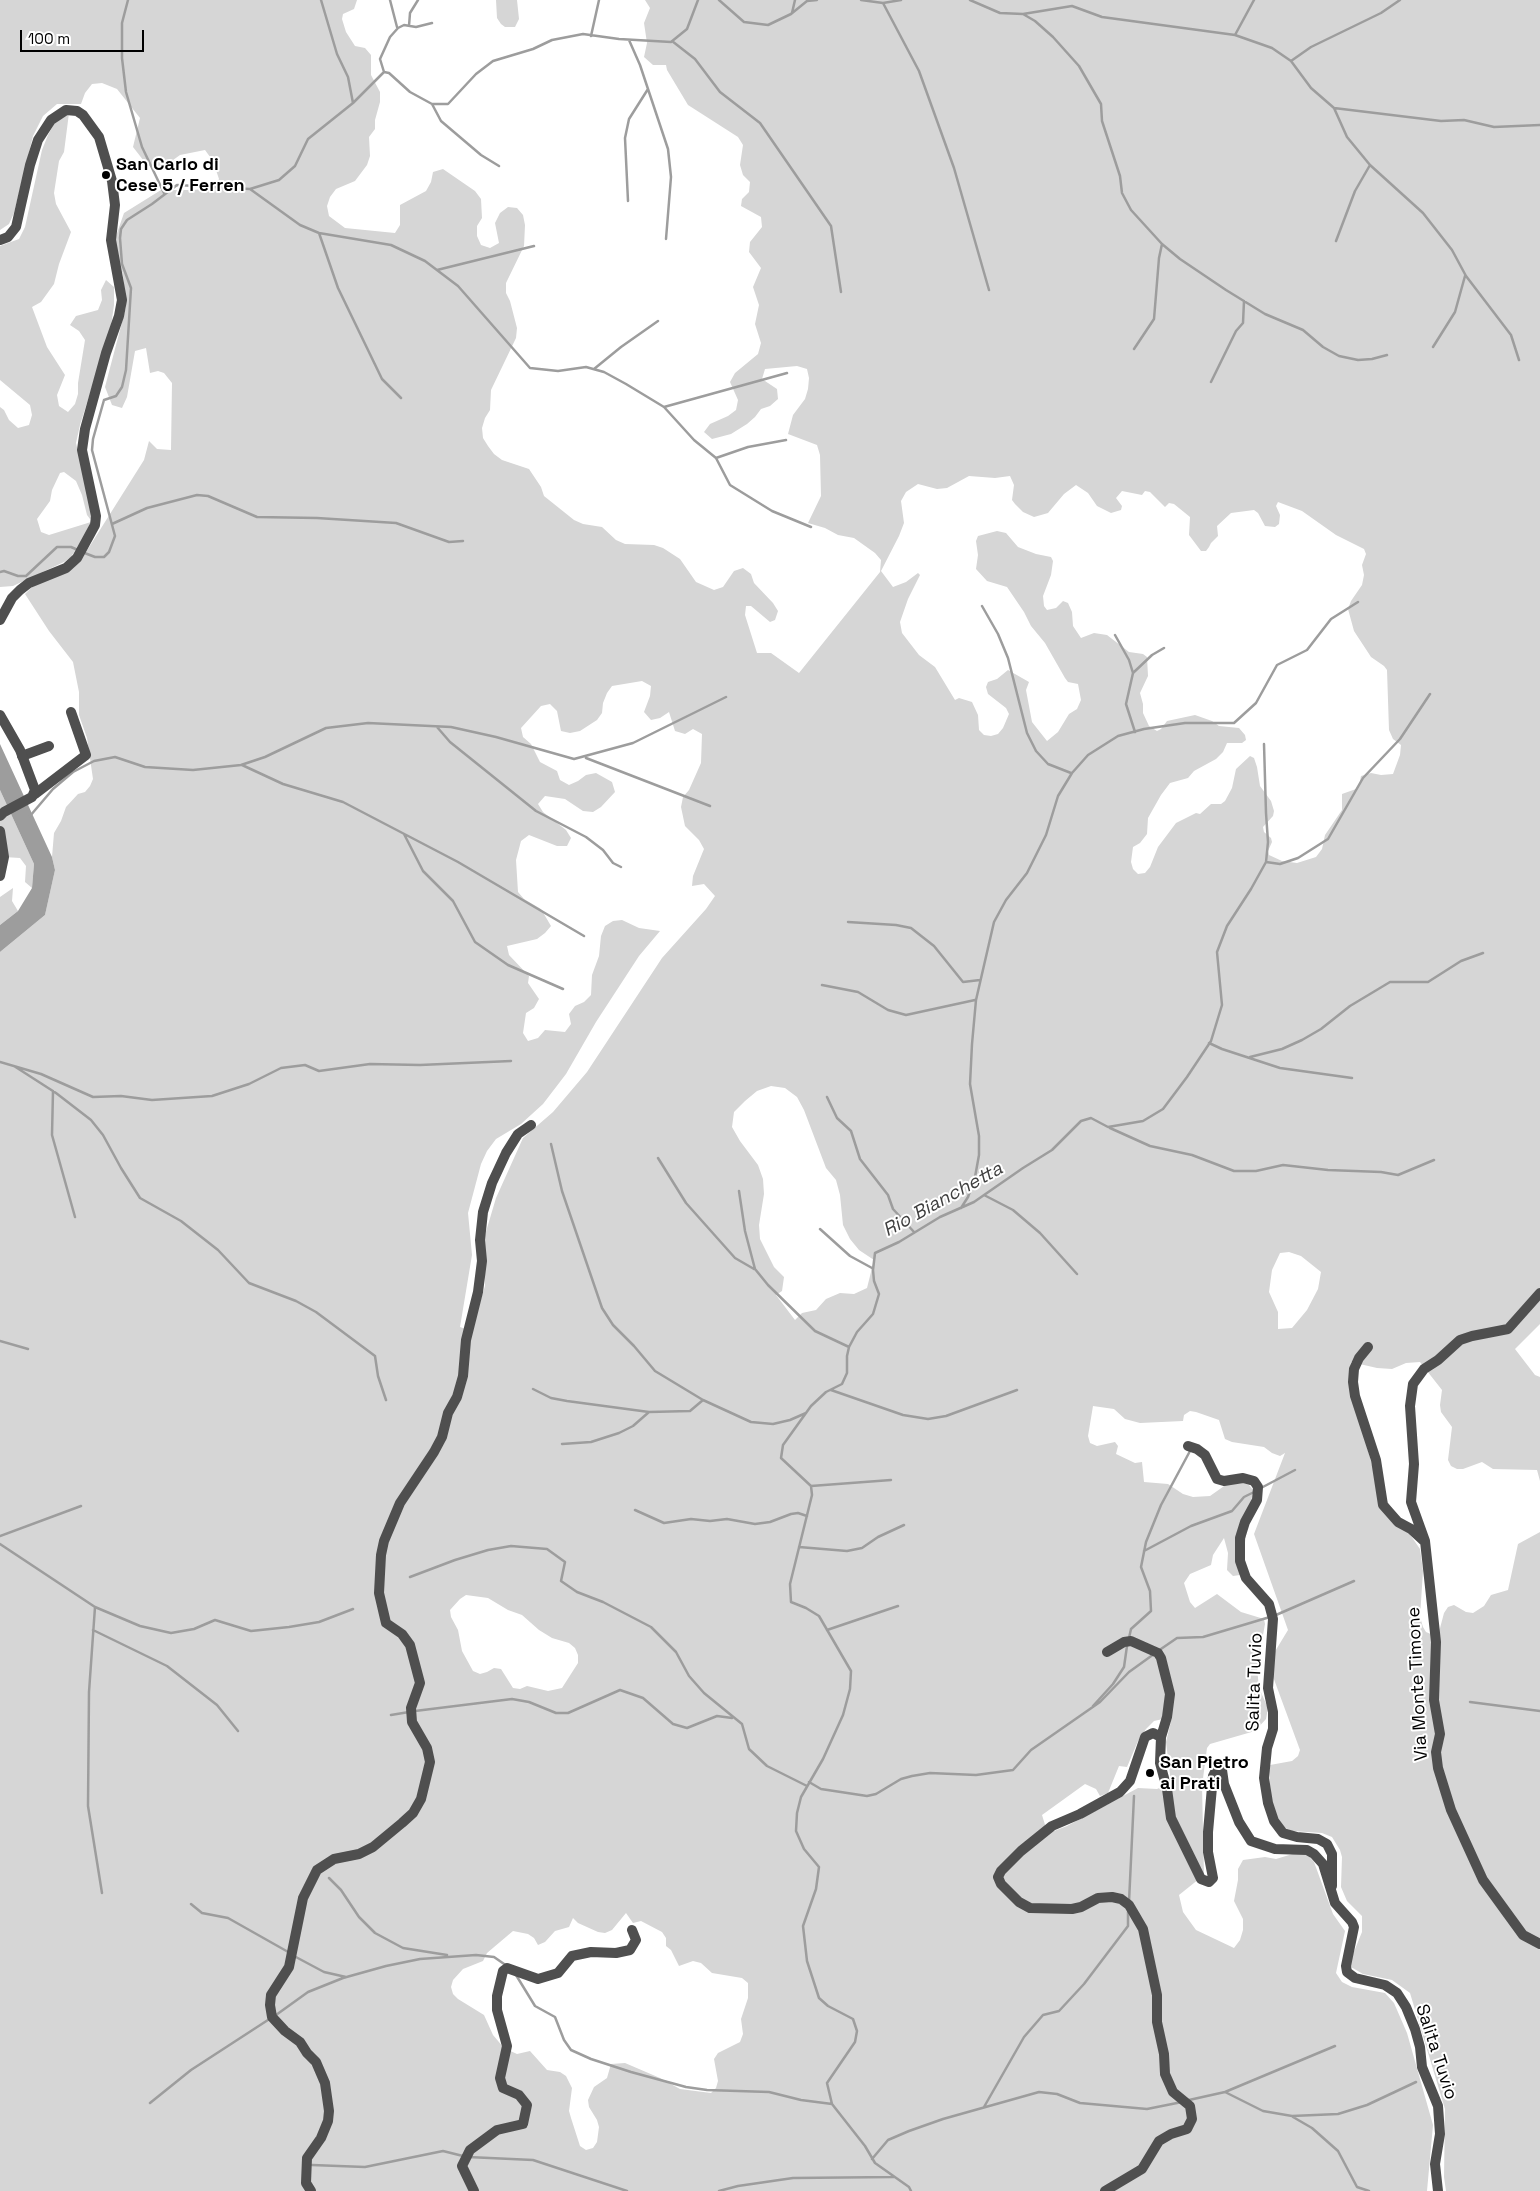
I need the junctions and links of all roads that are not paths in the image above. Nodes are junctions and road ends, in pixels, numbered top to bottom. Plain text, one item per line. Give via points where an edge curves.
1 (0, 240) edge
2 (0, 620) edge
3 (71, 712) dead end
4 (0, 715) edge
5 (49, 746) dead end
6 (22, 756) junction
7 (33, 796) junction
8 (2, 814) edge
9 (0, 831) edge
10 (0, 876) edge
11 (531, 1125) dead end
12 (1540, 1293) edge
13 (1368, 1347) dead end
14 (1188, 1446) dead end
15 (1425, 1541) junction
16 (1107, 1652) dead end
17 (1161, 1738) junction
18 (1331, 1892) junction
19 (632, 1930) dead end
20 (1540, 1944) edge
21 (311, 2191) edge
22 (474, 2191) edge
23 (1105, 2191) edge
24 (1438, 2191) edge

1 - 2 street via 8,238 16,227 38,140 51,120 66,110 77,111 99,137 112,181 115,205 111,240 122,300 85,428 82,450 96,516 95,525 77,558 66,568 20,590
3 - 7 street via 86,755
4 - 6 street
5 - 6 street
6 - 7 street
7 - 8 street
9 - 10 street via 4,857
11 - 21 street via 518,1134 506,1153 483,1212 478,1292 466,1340 463,1376 456,1397 442,1437 400,1503 381,1555 379,1593 386,1623 402,1634 410,1645 420,1683 411,1708 412,1722 427,1748 430,1762 421,1799 402,1823 372,1847 359,1854 334,1859 317,1870 303,1898 289,1966 271,1995 272,2017 300,2042 316,2062 325,2083 328,2121 307,2158 306,2182
12 - 15 street, Via Monte Timone via 1508,1329 1460,1340 1424,1368 1413,1384 1410,1406 1414,1464 1411,1502
13 - 15 street via 1354,1369 1353,1382 1376,1460 1384,1506 1398,1522
14 - 18 street, Salita Tuvio via 1205,1456 1217,1479 1243,1478 1254,1480 1258,1486 1257,1500 1240,1538 1240,1561 1246,1578 1269,1604 1273,1619 1268,1688 1273,1729 1264,1778 1268,1803 1282,1833 1318,1838 1327,1844 1332,1854
15 - 20 street, Via Monte Timone via 1436,1642 1434,1700 1440,1734 1436,1752 1438,1768 1451,1810 1483,1880 1523,1935
16 - 17 street via 1131,1641 1162,1658 1170,1694
17 - 18 street via 1160,1763 1171,1818 1202,1879 1209,1882 1213,1878 1208,1832 1213,1773 1219,1768 1239,1822 1249,1839 1267,1847 1302,1849 1314,1854 1323,1864
17 - 23 street via 1153,1733 1145,1737 1132,1778 1120,1792 1052,1826 1021,1851 998,1877 1019,1902 1030,1908 1072,1909 1102,1897 1122,1899 1143,1929 1157,1995 1157,2022 1165,2074 1173,2092 1190,2106 1192,2118 1187,2129 1159,2141 1142,2169
18 - 24 street, Salita Tuvio via 1337,1908 1354,1928 1346,1966 1348,1974 1391,1988 1402,1999 1415,2029 1422,2067 1438,2106 1440,2134 1435,2164
19 - 22 street via 636,1940 630,1950 572,1956 558,1973 538,1979 507,1968 503,1971 497,2010 507,2046 500,2078 503,2088 519,2094 527,2105 523,2124 497,2130 470,2150 462,2166

